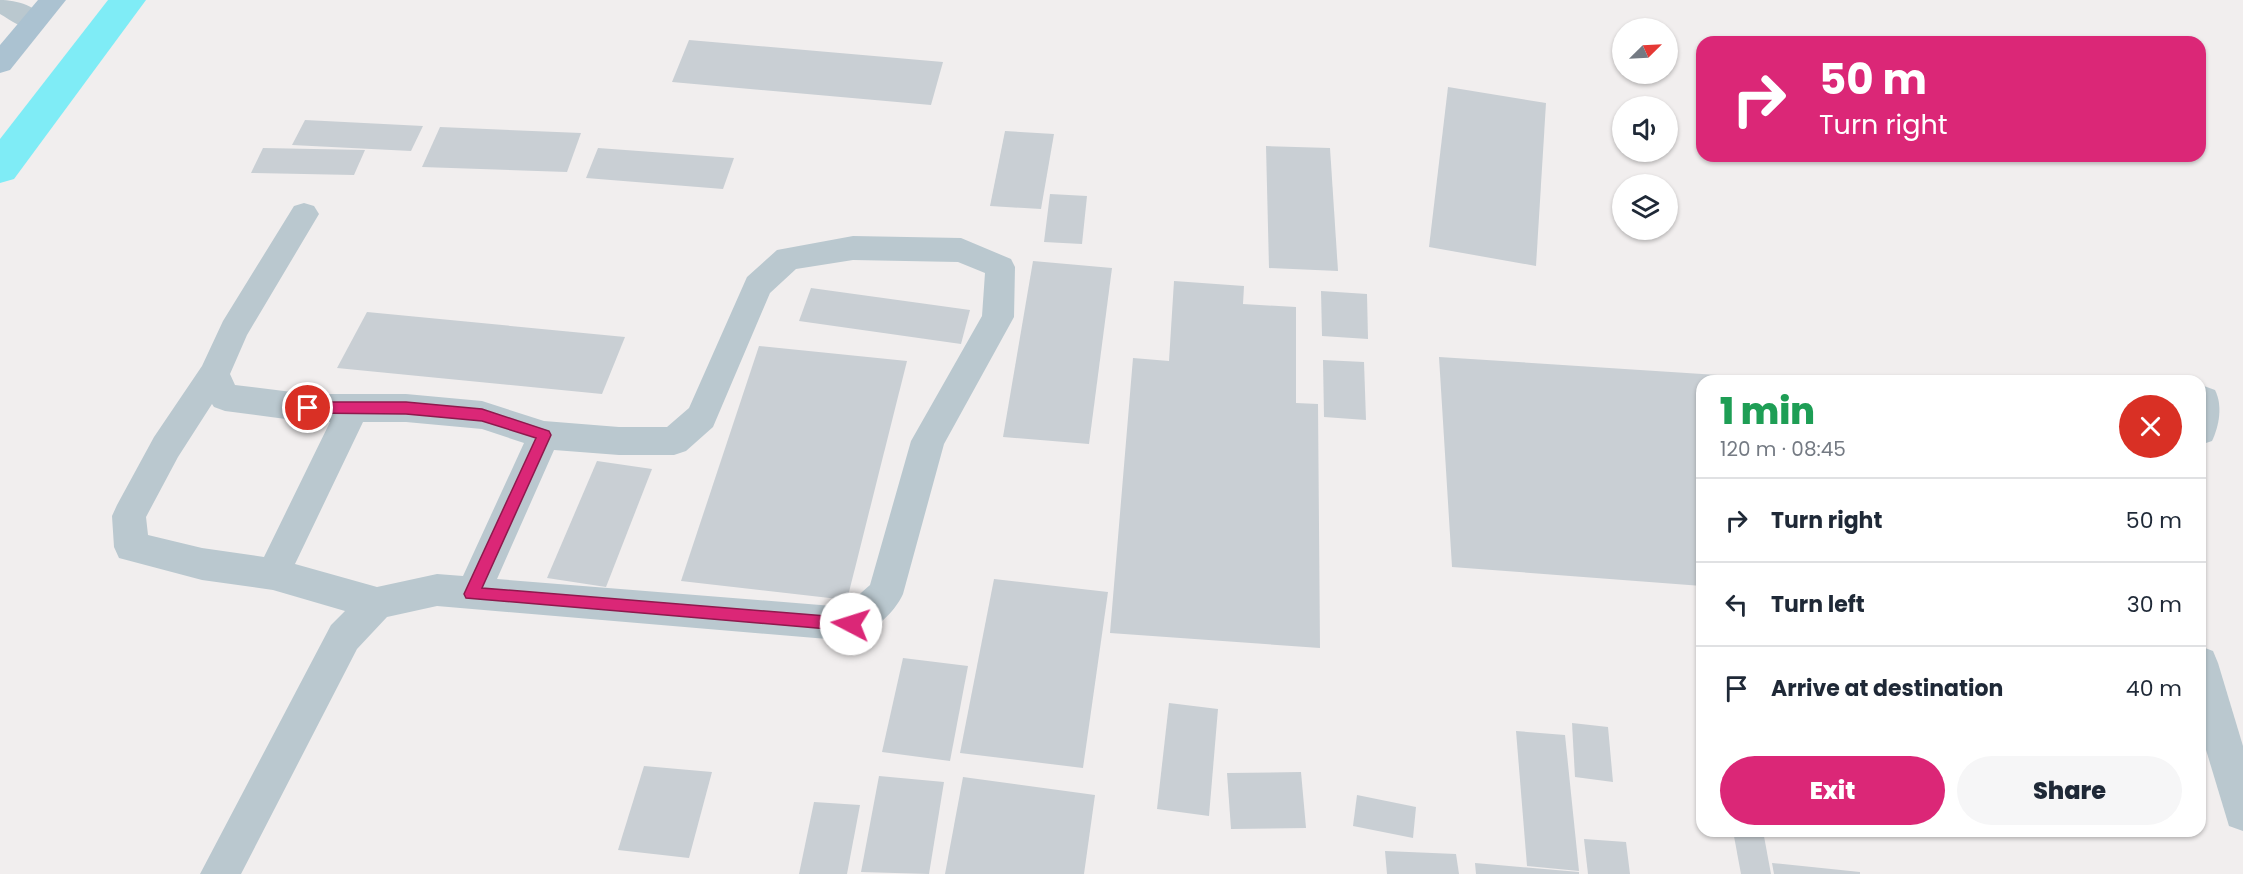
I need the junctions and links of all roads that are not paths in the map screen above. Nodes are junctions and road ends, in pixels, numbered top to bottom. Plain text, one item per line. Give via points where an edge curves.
1 (53, 0) edge
2 (0, 2) edge
3 (34, 22) junction
4 (0, 63) edge
5 (304, 214) dead end
6 (214, 374) junction
7 (353, 408) junction
8 (544, 435) junction
9 (273, 574) junction
10 (472, 594) junction
11 (377, 603) junction
12 (2206, 684) edge
13 (2243, 812) edge
14 (220, 874) edge

1 - 3 main road
2 - 3 street
3 - 4 main road
5 - 6 street via 234,330
6 - 7 street via 225,397 308,408
6 - 9 street via 166,447 129,516 130,547 202,564
7 - 8 street via 482,415
7 - 9 street
8 - 10 street
8 - 10 street via 674,441 701,417 758,286 788,258 854,248 961,250 1000,267 998,316 928,441 885,594 851,624
9 - 11 street
10 - 11 street via 437,590
11 - 14 street via 344,637
12 - 13 street

